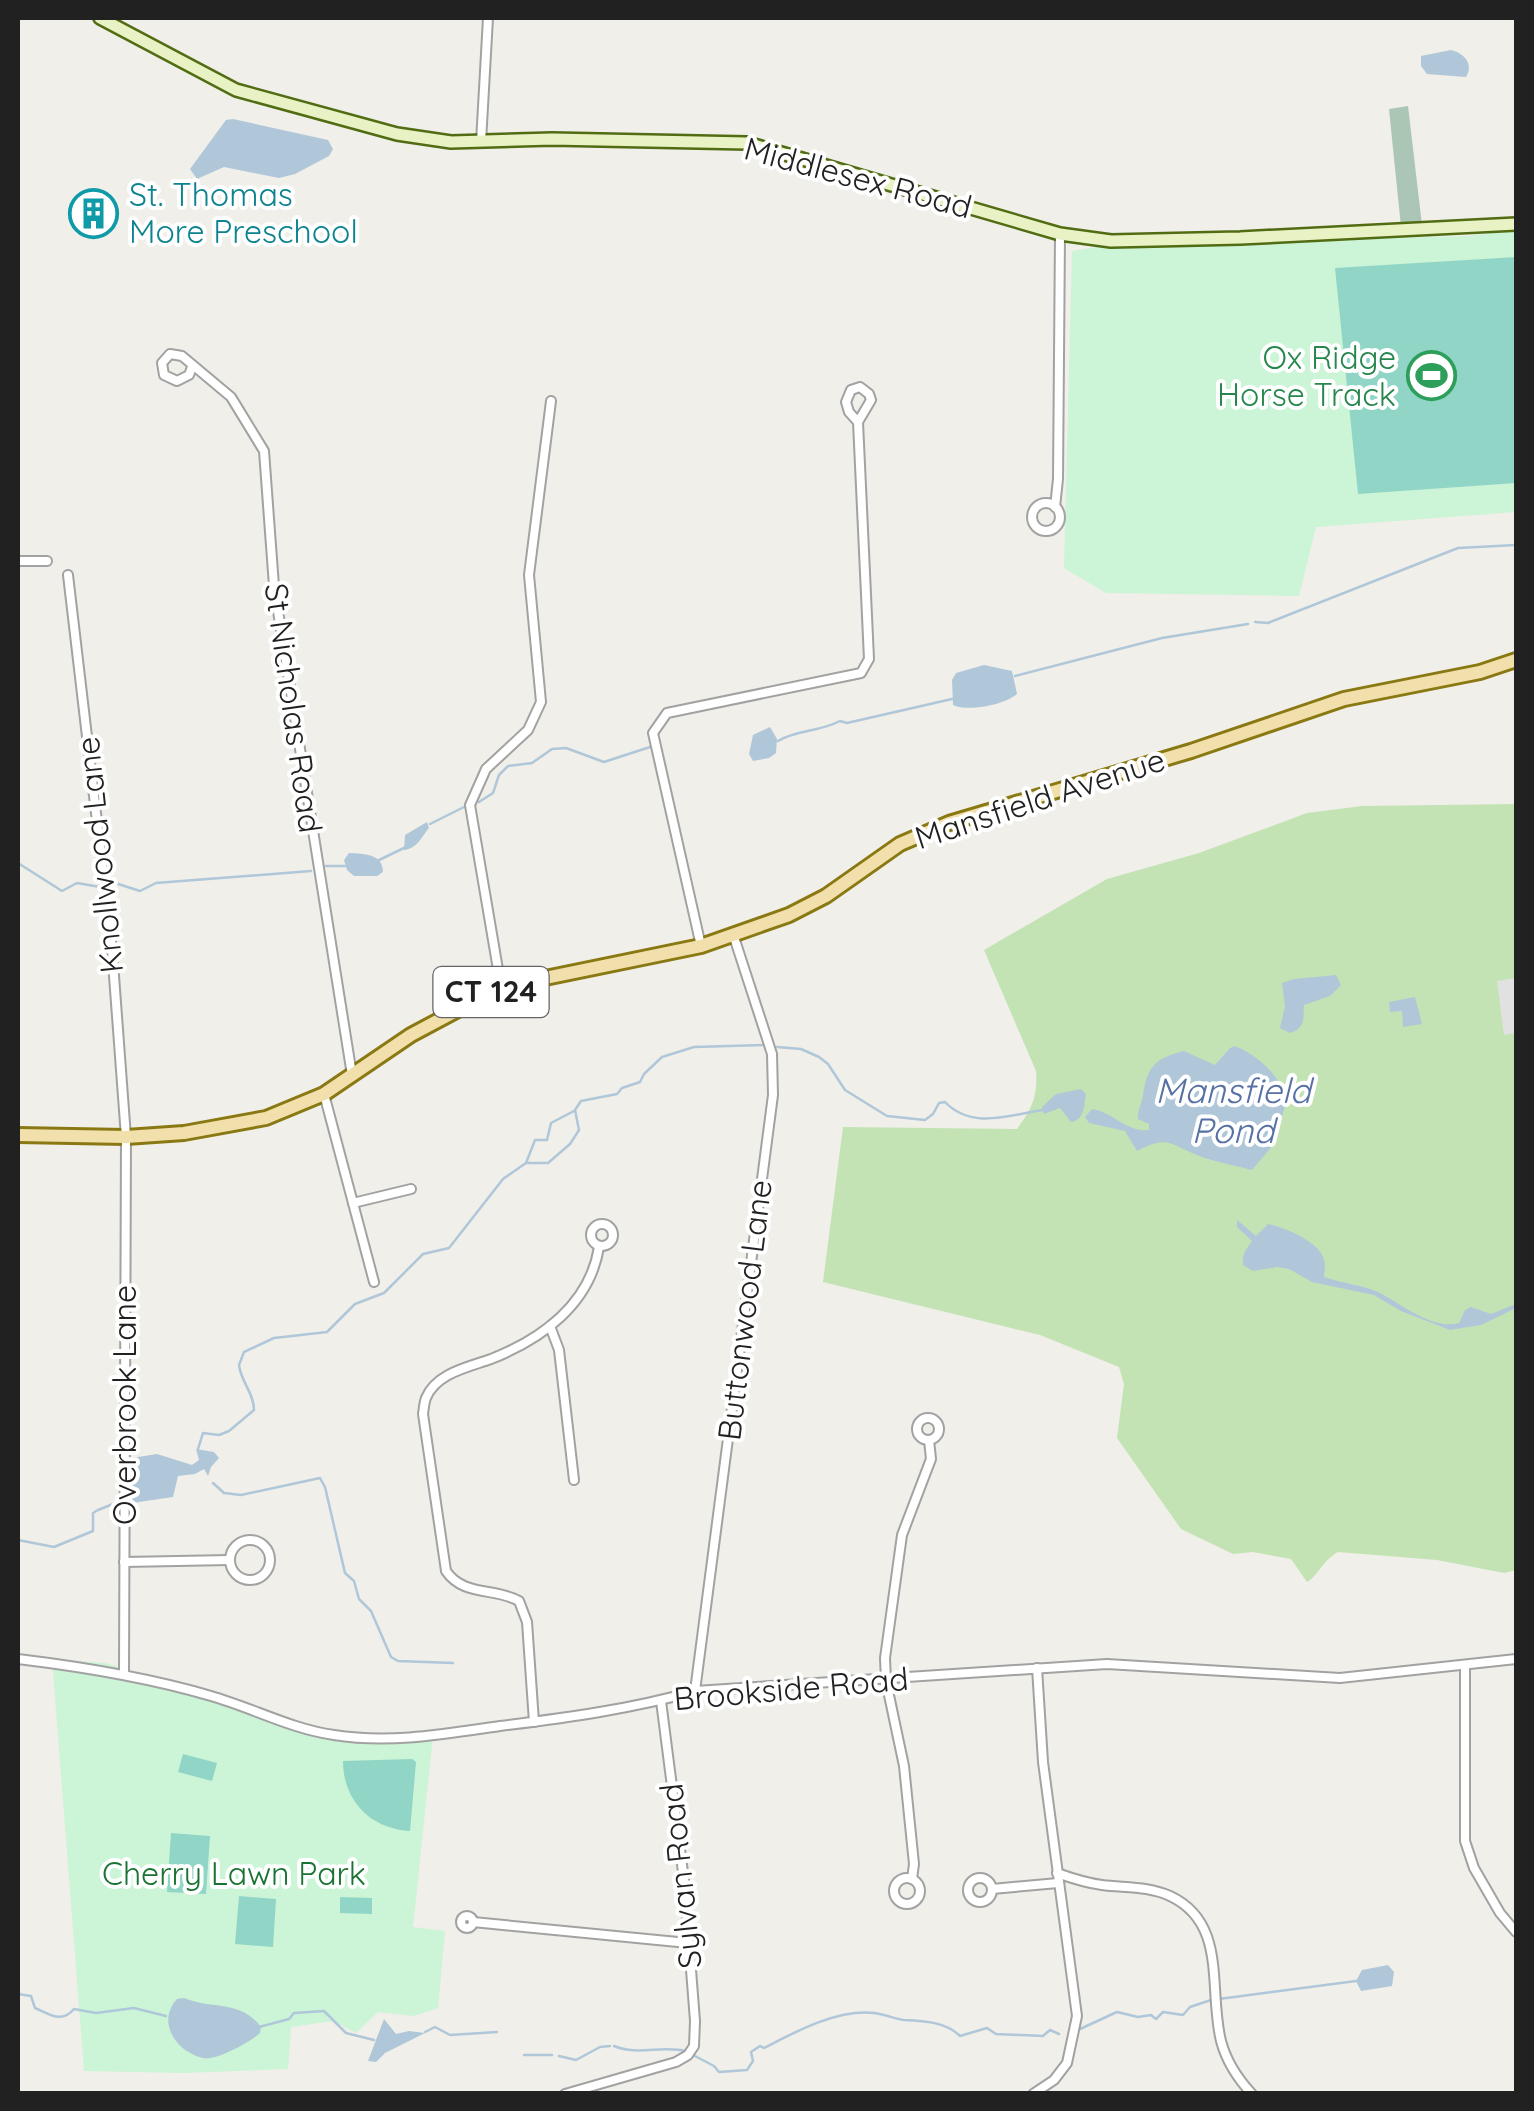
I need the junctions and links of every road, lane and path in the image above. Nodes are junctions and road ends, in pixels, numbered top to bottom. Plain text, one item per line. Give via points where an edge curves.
1 (100, 18) edge
2 (488, 18) edge
3 (481, 142) junction
4 (1516, 224) edge
5 (1060, 234) junction
6 (192, 368) dead end
7 (551, 400) dead end
8 (858, 422) dead end
9 (1055, 507) dead end
10 (18, 561) edge
11 (47, 561) dead end
12 (68, 575) dead end
13 (1516, 660) edge
14 (733, 934) junction
15 (701, 946) junction
16 (501, 988) junction
17 (352, 1075) junction
18 (324, 1094) junction
19 (18, 1135) edge
20 (126, 1136) junction
21 (411, 1189) dead end
22 (353, 1202) junction
23 (599, 1246) dead end
24 (374, 1282) dead end
25 (550, 1326) junction
26 (929, 1440) dead end
27 (574, 1480) dead end
28 (230, 1560) junction
29 (124, 1562) junction
30 (18, 1660) edge
31 (1516, 1660) edge
32 (1465, 1666) junction
33 (1037, 1668) junction
34 (124, 1673) junction
35 (886, 1682) junction
36 (695, 1692) junction
37 (661, 1701) junction
38 (534, 1722) junction
39 (1058, 1878) junction
40 (912, 1879) dead end
41 (992, 1889) dead end
42 (473, 1922) dead end
43 (1516, 1932) edge
44 (688, 1943) junction
45 (565, 2094) edge
46 (1033, 2094) edge
47 (1252, 2094) edge

1 - 3 main road, Middlesex Road via 236,90 397,134
2 - 3 street
3 - 5 main road, Middlesex Road via 747,143
4 - 5 main road, Middlesex Road via 1110,241
5 - 9 street
6 - 17 street, St Nicholas Road via 230,396 264,451 274,586
7 - 16 street via 529,575 541,702 528,730 486,769 470,805
8 - 15 street via 870,659 861,673 667,713 653,733
10 - 11 street
12 - 20 street, Knollwood Lane via 112,949
13 - 14 main road, Mansfield Avenue / CT 124 via 1344,699 950,823 900,844 826,896
14 - 15 main road, Mansfield Avenue / CT 124
14 - 36 street, Buttonwood Lane via 772,1054 773,1095
15 - 16 main road, Mansfield Avenue / CT 124
16 - 17 main road, Mansfield Avenue / CT 124
17 - 18 main road, Mansfield Avenue / CT 124
18 - 20 main road, Mansfield Avenue / CT 124 via 221,1128
18 - 22 street
19 - 20 main road, Mansfield Avenue / CT 124
20 - 29 street, Overbrook Lane
21 - 22 street
22 - 24 street
23 - 25 street via 588,1284
25 - 27 street
25 - 38 street via 446,1377 426,1397 424,1414 446,1571 466,1589 519,1601 527,1622
26 - 35 street via 932,1459 902,1535
28 - 28 street via 234,1572 251,1580 268,1571 270,1558 266,1546 250,1539 233,1548
28 - 29 street
29 - 34 street, Overbrook Lane
30 - 34 street, Brookside Road
31 - 32 street, Brookside Road
32 - 33 street, Brookside Road via 1340,1678 1136,1665
32 - 43 street via 1465,1840 1474,1868
33 - 35 street, Brookside Road
33 - 39 street
34 - 38 street, Brookside Road via 334,1736 410,1738
35 - 36 street, Brookside Road
35 - 40 street via 904,1766
36 - 37 street, Brookside Road
37 - 38 street, Brookside Road
37 - 44 street, Sylvan Road
39 - 41 street
39 - 46 street via 1076,2028 1062,2072
39 - 47 street via 1158,1891 1187,1907 1209,1934 1225,2054
42 - 44 street
44 - 45 street, Sylvan Road via 695,2038 690,2053

